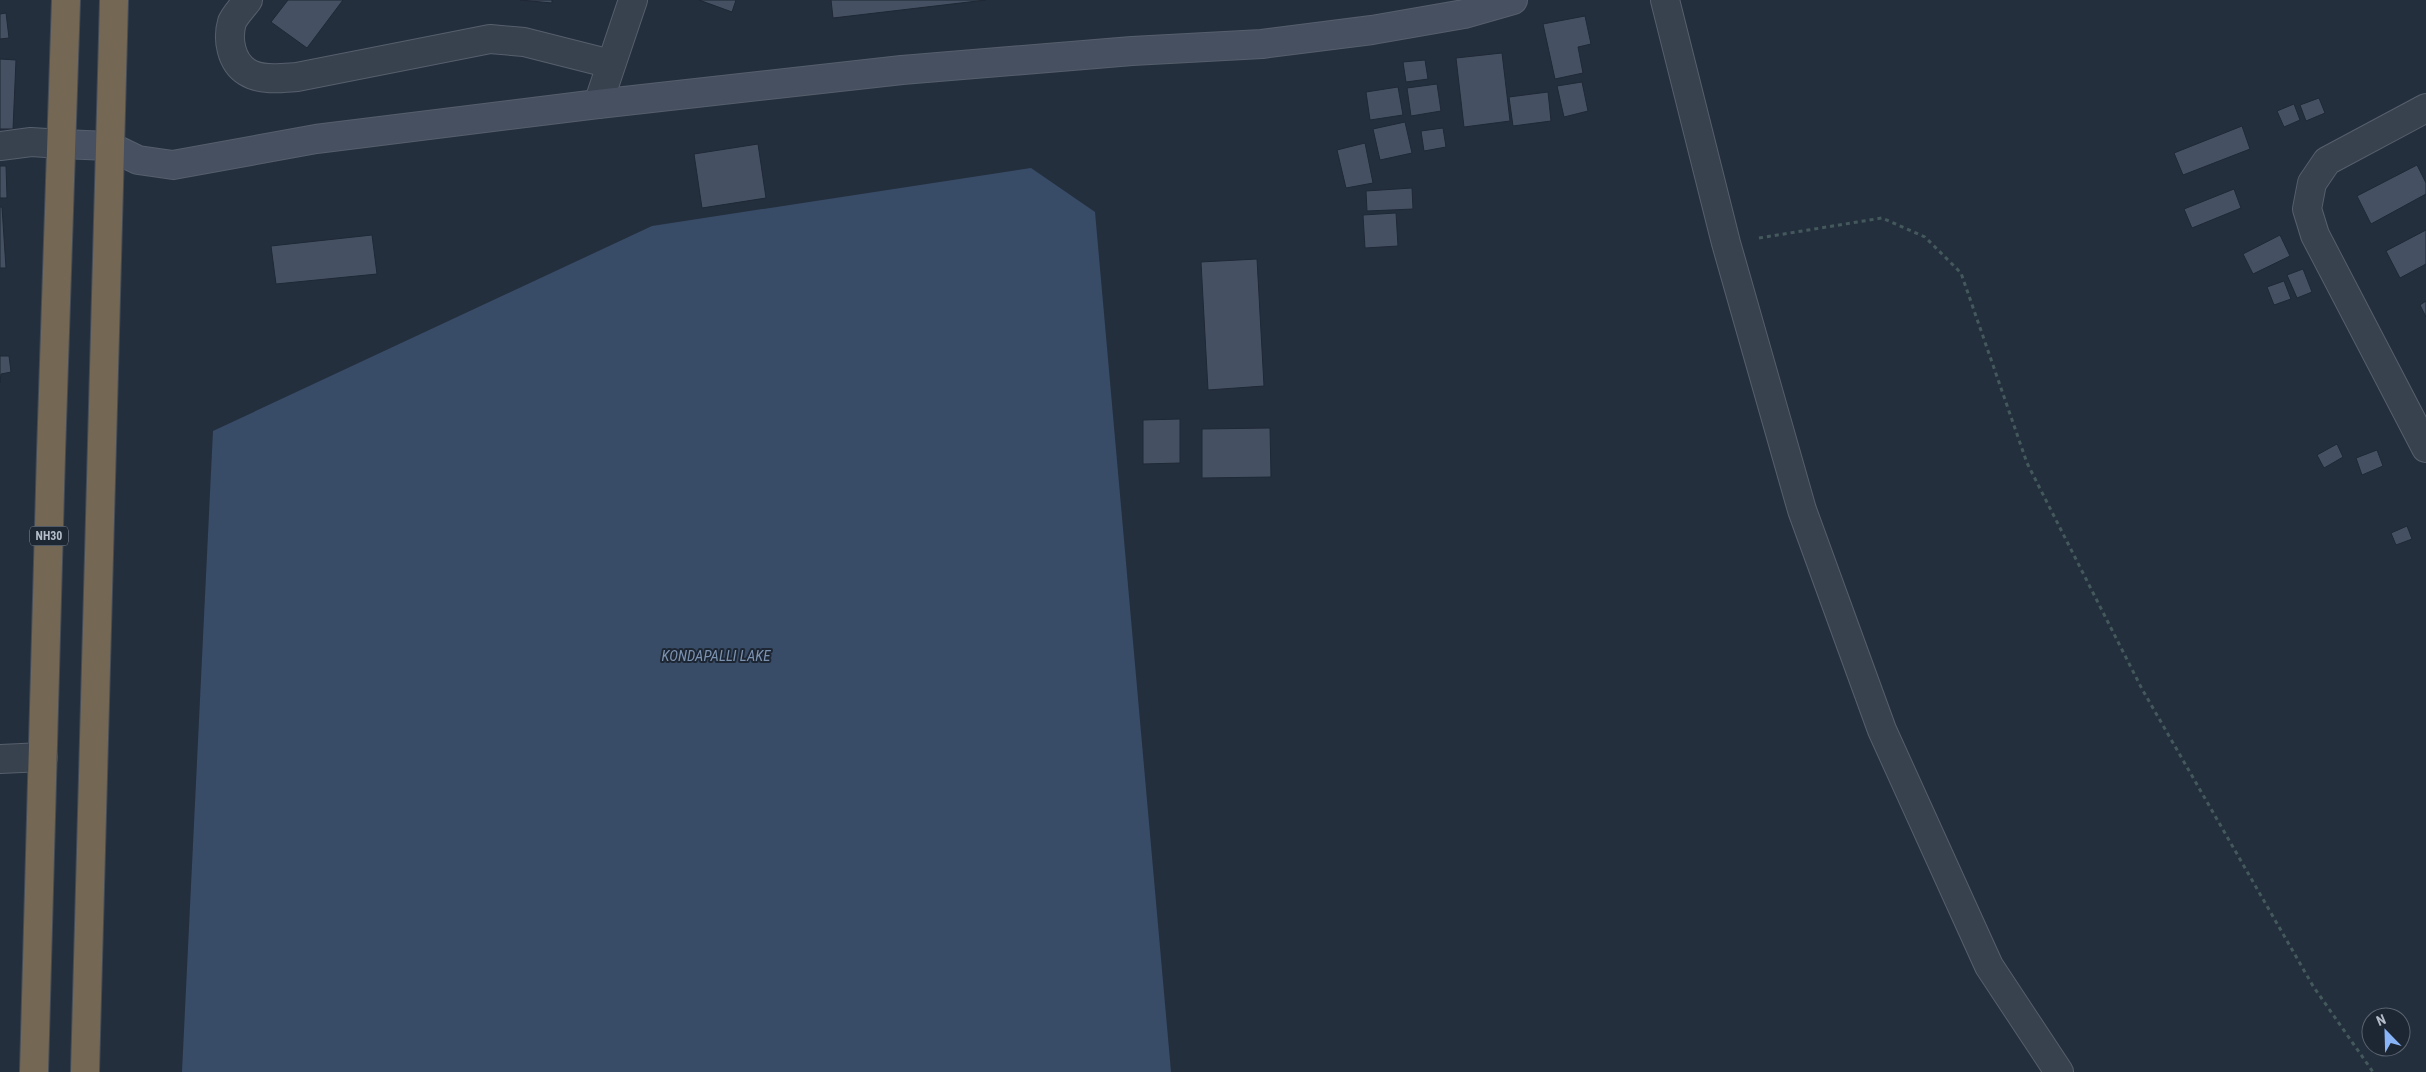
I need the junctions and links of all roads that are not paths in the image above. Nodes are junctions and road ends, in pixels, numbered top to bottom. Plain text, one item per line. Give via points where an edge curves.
1 (66, 0) edge
2 (114, 0) edge
3 (248, 0) edge
4 (633, 0) edge
5 (1513, 0) edge
6 (1665, 0) edge
7 (611, 64) junction
8 (598, 104) junction
9 (2426, 108) edge
10 (62, 144) junction
11 (0, 146) edge
12 (109, 146) junction
13 (2426, 448) edge
14 (43, 757) junction
15 (0, 759) edge
16 (34, 1072) edge
17 (85, 1072) edge
18 (2059, 1072) edge

1 - 10 highway, NH30
2 - 12 highway
3 - 7 street via 232,21 233,57 246,72 267,78 297,77 490,39 524,42
4 - 7 street
5 - 8 street via 1455,16 1262,44 912,69
6 - 18 street via 1726,243 1802,510 1882,730 1990,966
7 - 8 street
8 - 12 street via 316,139 173,165 138,160
9 - 13 street via 2327,161 2312,183 2308,209 2314,235
10 - 11 street via 31,142
10 - 12 street
10 - 14 highway, NH30
12 - 17 highway
14 - 15 street
14 - 16 highway, NH30

